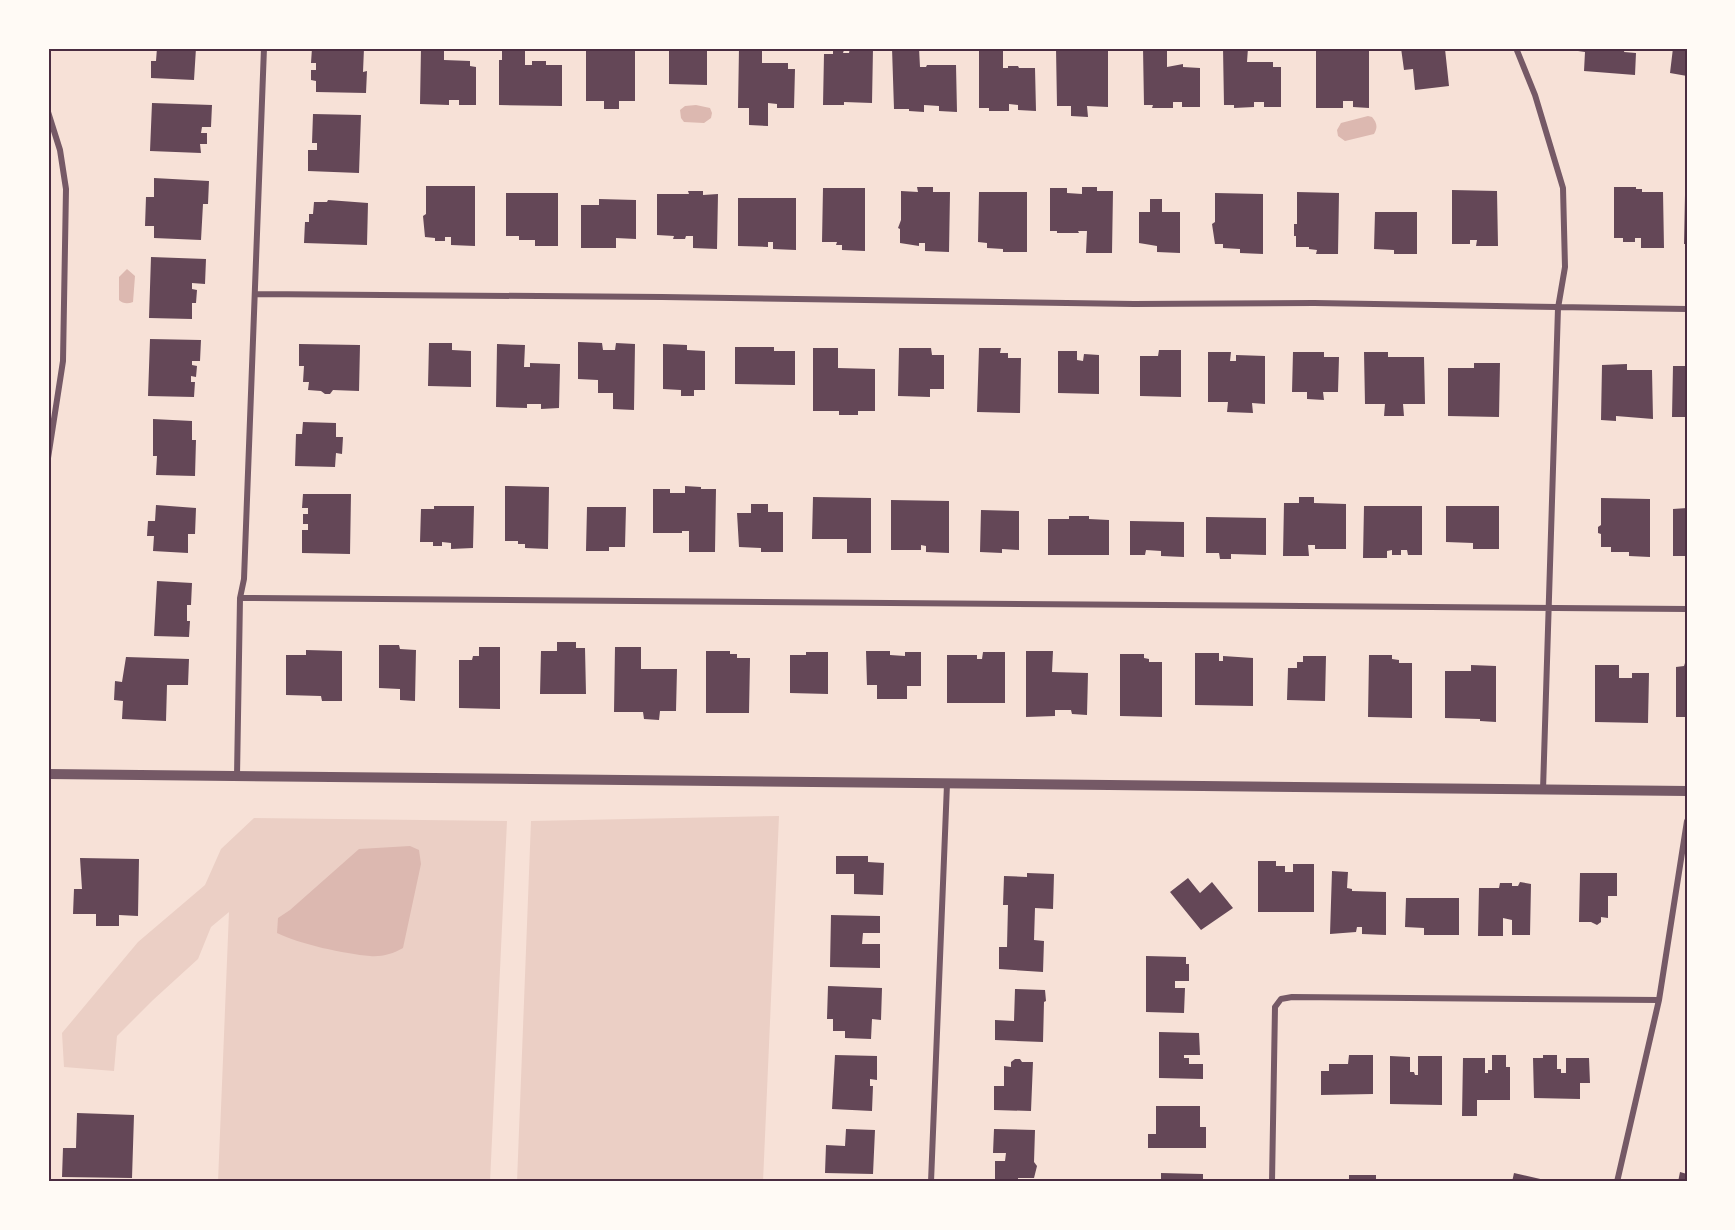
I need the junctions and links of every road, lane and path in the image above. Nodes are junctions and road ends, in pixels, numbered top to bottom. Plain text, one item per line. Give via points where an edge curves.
1 (264, 48) edge
2 (1516, 48) edge
3 (48, 112) edge
4 (255, 294) junction
5 (1558, 308) junction
6 (1687, 309) edge
7 (48, 458) edge
8 (240, 598) junction
9 (1549, 608) junction
10 (1687, 609) edge
11 (48, 774) edge
12 (237, 776) junction
13 (947, 784) junction
14 (1543, 790) junction
15 (1687, 791) edge
16 (1687, 821) edge
17 (1659, 1000) junction
18 (932, 1182) edge
19 (1272, 1182) edge
20 (1617, 1182) edge

1 - 4 street
2 - 5 street via 1535,95 1563,188 1565,267
3 - 7 street via 60,150 66,189 63,361
4 - 5 street
4 - 8 street via 244,579
5 - 6 street
5 - 9 street
8 - 9 street
8 - 12 street
9 - 10 street
9 - 14 street
11 - 12 street
12 - 13 street
13 - 14 street
13 - 18 street
14 - 15 street
16 - 17 street
17 - 19 street via 1281,999 1275,1007
17 - 20 street

